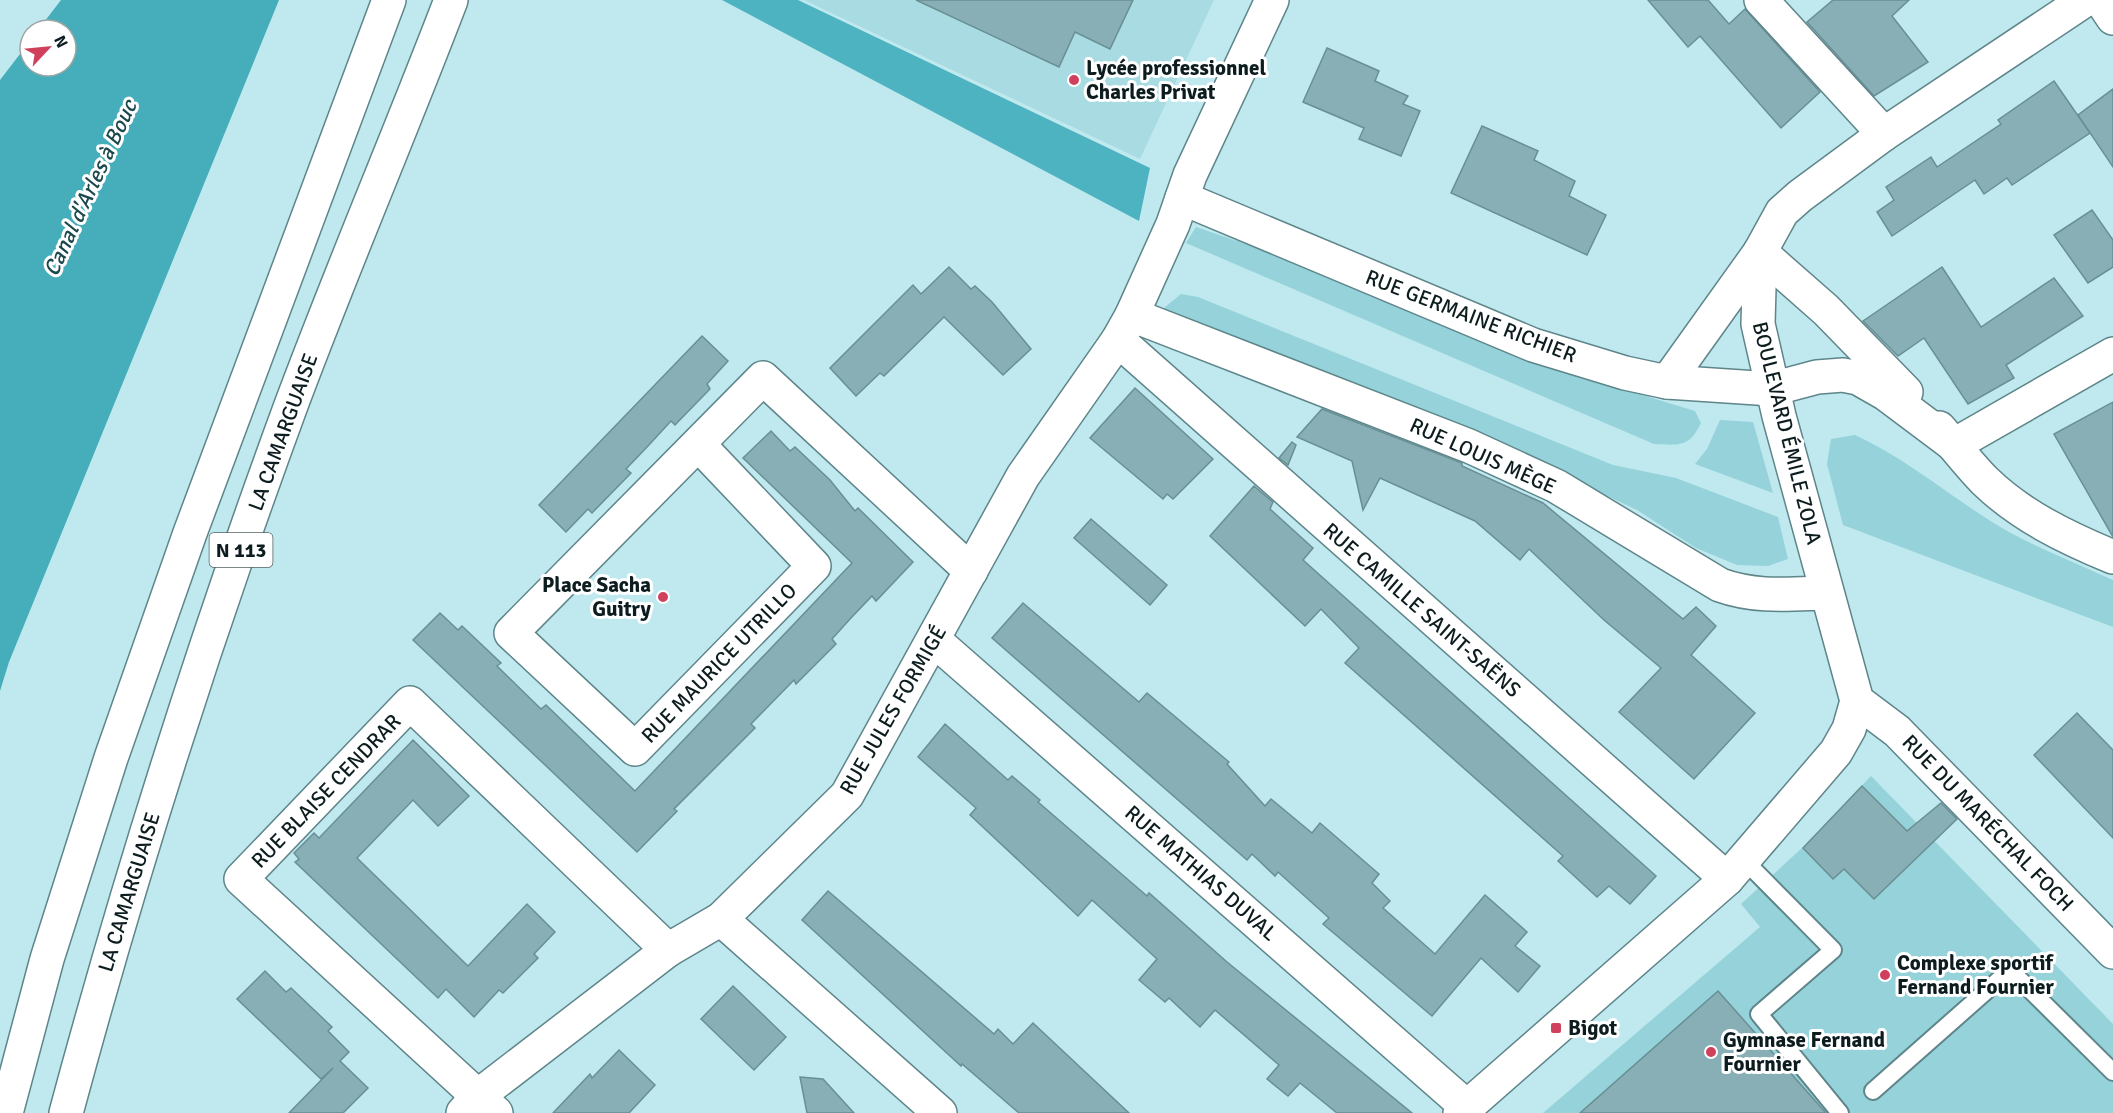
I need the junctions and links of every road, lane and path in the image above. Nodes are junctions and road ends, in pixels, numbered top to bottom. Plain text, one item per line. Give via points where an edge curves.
1 (389, 0) edge
2 (452, 0) edge
3 (1272, 0) edge
4 (1761, 0) edge
5 (2085, 0) edge
6 (2101, 0) edge
7 (2113, 18) edge
8 (1884, 134) junction
9 (1178, 211) junction
10 (1760, 252) junction
11 (1125, 327) junction
12 (2113, 354) edge
13 (1667, 382) junction
14 (1772, 389) junction
15 (698, 444) junction
16 (1954, 445) junction
17 (2113, 557) edge
18 (971, 571) junction
19 (1827, 593) junction
20 (934, 640) junction
21 (1857, 701) junction
22 (1735, 869) junction
23 (721, 919) junction
24 (668, 950) junction
25 (2113, 952) edge
26 (2113, 1072) edge
27 (1873, 1091) dead end
28 (479, 1107) edge
29 (1463, 1110) edge
30 (6, 1113) edge
31 (66, 1113) edge
32 (940, 1113) edge
33 (1840, 1113) edge

1 - 30 main road, N 113 via 190,533 111,758 47,958
2 - 31 main road, LA CAMARGUAISE / N 113 via 291,406 198,672 105,967
3 - 9 main road, RUE JULES FORMIGÉ
4 - 8 main road
5 - 8 main road, BOULEVARD ÉMILE ZOLA
6 - 7 main road
8 - 10 main road, BOULEVARD ÉMILE ZOLA via 1782,212
9 - 11 main road, RUE JULES FORMIGÉ
9 - 13 main road, RUE GERMAINE RICHIER via 1533,345
10 - 13 main road
10 - 14 main road, BOULEVARD ÉMILE ZOLA via 1758,324
10 - 16 main road via 1826,310
11 - 18 main road, RUE JULES FORMIGÉ via 1023,476
11 - 19 main road, RUE LOUIS MÈGE via 1469,446 1556,486 1720,585 1743,594
11 - 22 main road, RUE CAMILLE SAINT-SAËNS
12 - 16 main road
13 - 14 main road, RUE GERMAINE RICHIER
14 - 16 main road, RUE GERMAINE RICHIER via 1817,377 1858,378
14 - 19 main road, BOULEVARD ÉMILE ZOLA
15 - 15 main road, RUE MAURICE UTRILLO via 814,566 635,749 511,633
15 - 18 main road, RUE MAURICE UTRILLO via 763,378
16 - 17 main road via 2005,498 2055,532
18 - 20 main road, RUE JULES FORMIGÉ
19 - 21 main road, BOULEVARD ÉMILE ZOLA
20 - 23 main road, RUE JULES FORMIGÉ via 847,795
20 - 29 main road, RUE MATHIAS DUVAL
21 - 22 main road via 1850,729 1836,752
21 - 25 main road, RUE DU MARÉCHAL FOCH via 1897,731
22 - 29 main road
22 - 33 lane via 1833,950 1759,1014
23 - 24 main road, RUE JULES FORMIGÉ
23 - 32 main road
24 - 28 main road, RUE JULES FORMIGÉ
24 - 28 main road, RUE BLAISE CENDRAR via 410,703 242,879
26 - 27 lane via 2010,970

